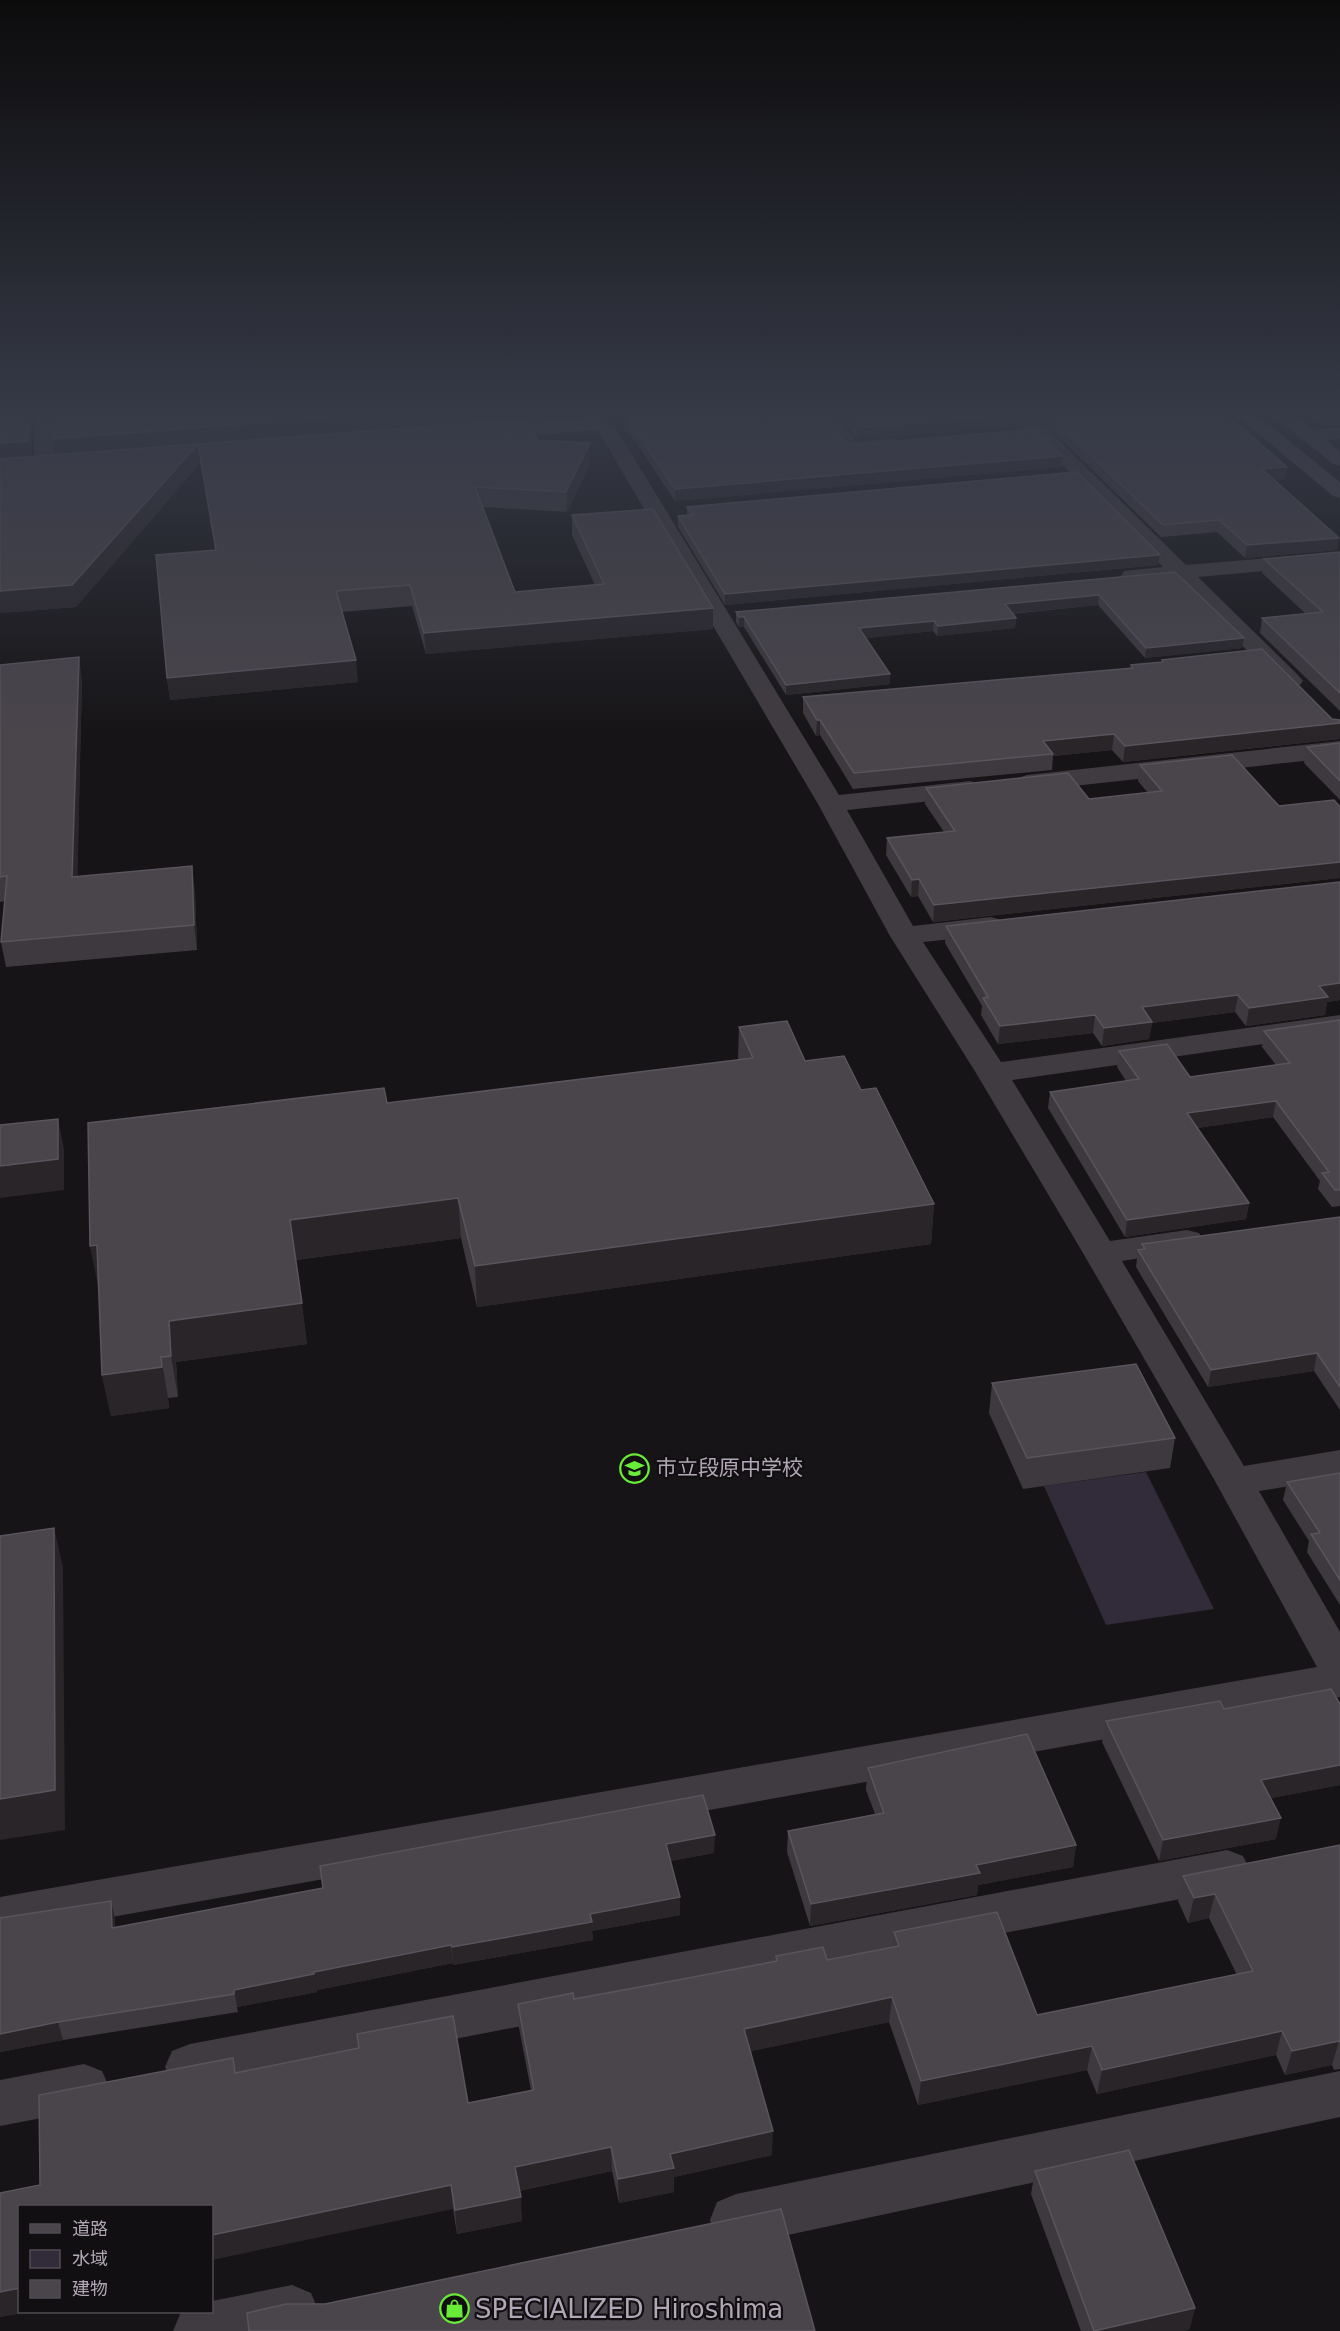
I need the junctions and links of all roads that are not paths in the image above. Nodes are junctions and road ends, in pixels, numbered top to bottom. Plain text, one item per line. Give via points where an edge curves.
1 (674, 519) edge
2 (1126, 519) edge
3 (1340, 558) edge
4 (1179, 572) junction
5 (1108, 578) edge
6 (1306, 696) edge
7 (1340, 749) edge
8 (831, 804) junction
9 (1022, 923) edge
10 (904, 936) junction
11 (1340, 1024) edge
12 (992, 1073) junction
13 (1214, 1237) edge
14 (1100, 1253) junction
15 (1340, 1464) edge
16 (1234, 1481) junction
17 (1340, 1670) edge
18 (1340, 1680) edge
19 (1269, 1862) edge
20 (0, 1917) edge
21 (1340, 2094) edge
22 (0, 2103) edge
23 (688, 2230) edge
24 (339, 2302) edge
25 (200, 2331) edge

1 - 8 street via 785,705
2 - 4 street
3 - 4 street
4 - 5 street
4 - 6 street via 1251,656
7 - 8 street
8 - 10 street
9 - 10 street
10 - 12 street
11 - 12 street
12 - 14 street
13 - 14 street
14 - 16 street
15 - 16 street
16 - 17 street
18 - 20 street
19 - 22 street
21 - 23 street
24 - 25 street

